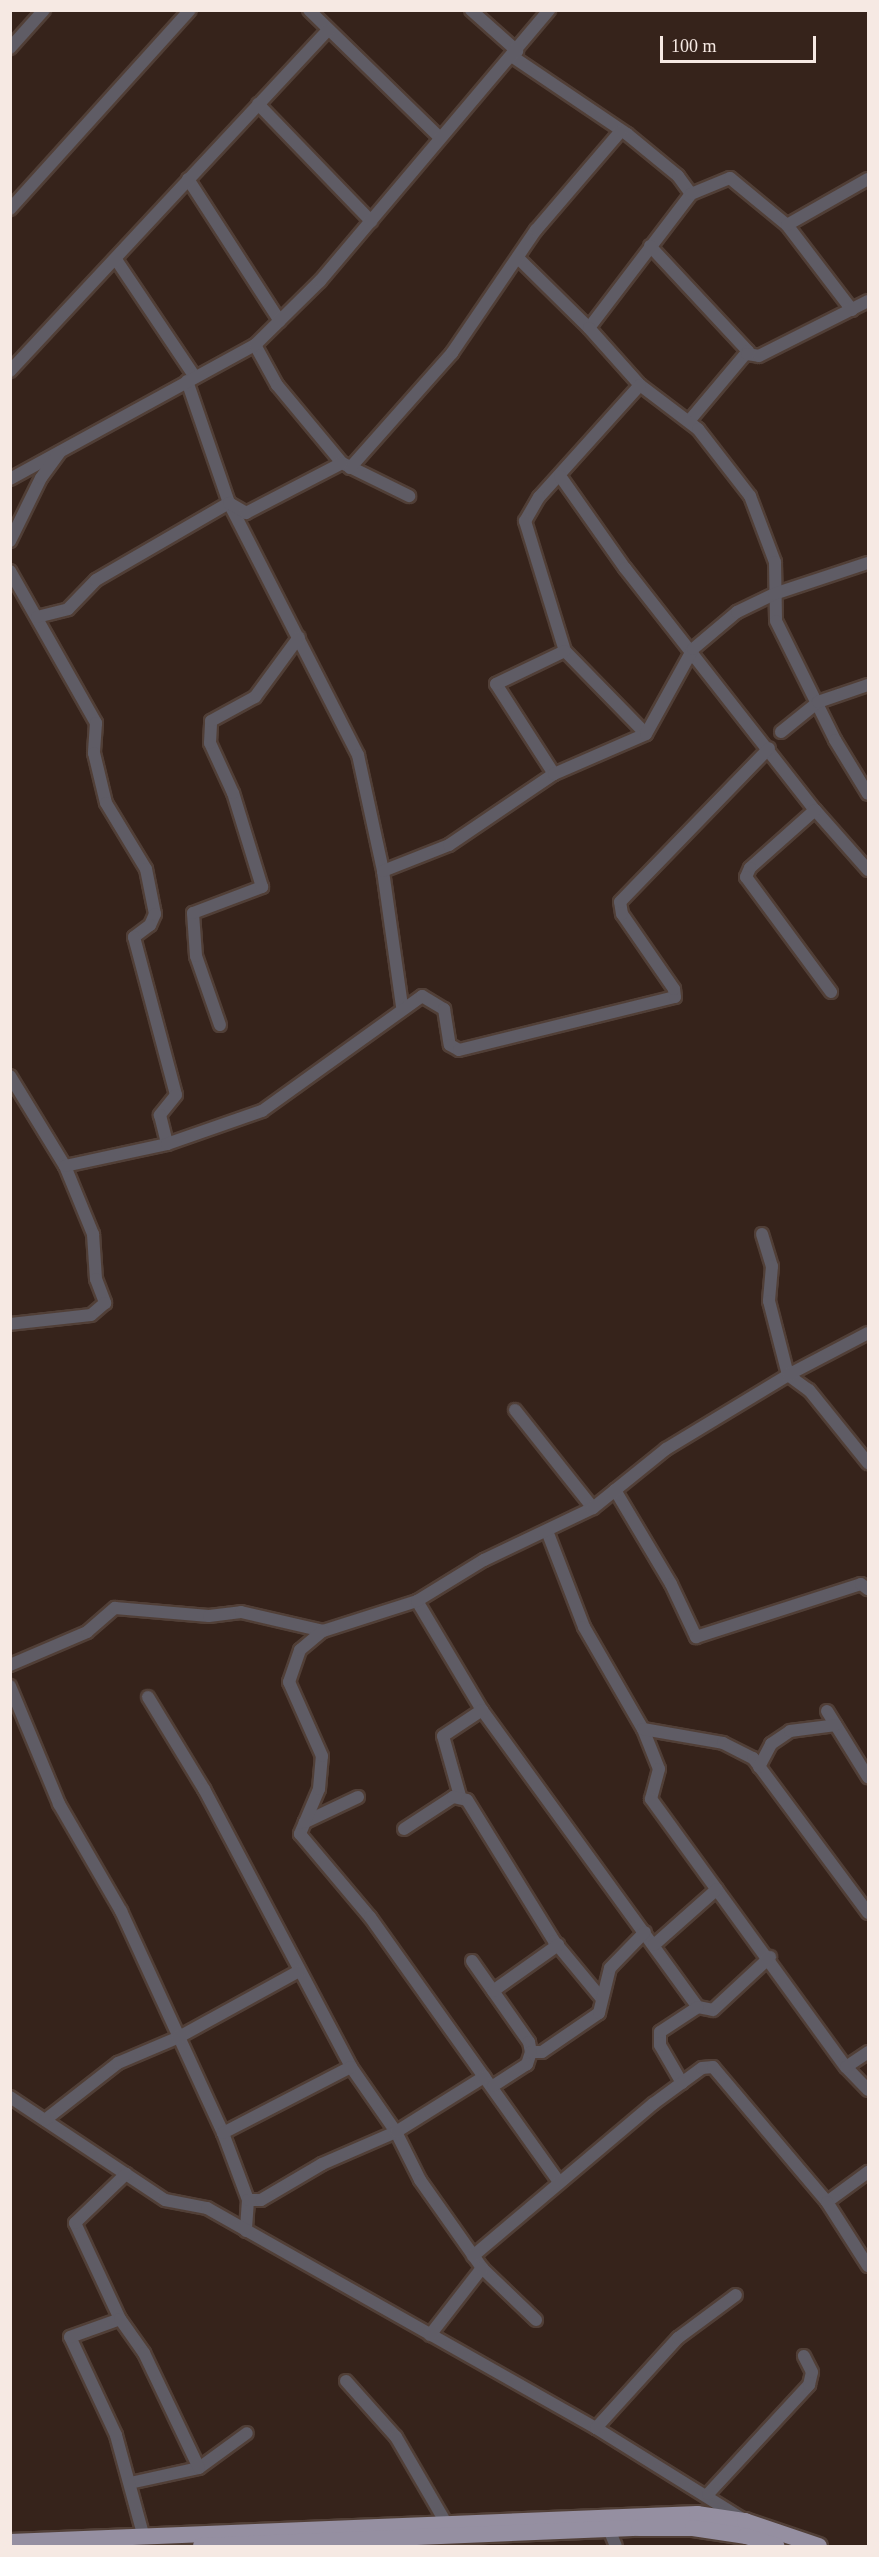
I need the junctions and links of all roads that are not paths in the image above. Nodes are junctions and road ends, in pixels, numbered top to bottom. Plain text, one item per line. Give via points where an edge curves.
1 (44, 10) edge
2 (190, 10) edge
3 (309, 10) edge
4 (471, 10) edge
5 (549, 10) edge
6 (327, 31) junction
7 (10, 48) edge
8 (515, 54) junction
9 (258, 104) junction
10 (621, 131) junction
11 (440, 138) junction
12 (188, 179) junction
13 (868, 179) edge
14 (691, 194) junction
15 (10, 209) edge
16 (371, 221) junction
17 (787, 225) junction
18 (650, 246) junction
19 (518, 258) junction
20 (117, 261) junction
21 (868, 301) edge
22 (852, 310) junction
23 (280, 321) junction
24 (589, 328) junction
25 (255, 345) junction
26 (747, 354) junction
27 (10, 371) edge
28 (191, 379) junction
29 (640, 385) junction
30 (689, 421) junction
31 (63, 448) junction
32 (346, 465) junction
33 (560, 476) junction
34 (10, 479) edge
35 (409, 496) dead end
36 (229, 503) junction
37 (10, 541) edge
38 (868, 563) edge
39 (10, 571) edge
40 (774, 594) junction
41 (37, 617) junction
42 (299, 637) junction
43 (693, 649) junction
44 (565, 651) junction
45 (868, 685) edge
46 (818, 702) junction
47 (781, 732) dead end
48 (646, 734) junction
49 (769, 748) junction
50 (554, 774) junction
51 (868, 794) edge
52 (815, 810) junction
53 (868, 870) edge
54 (382, 871) junction
55 (831, 992) dead end
56 (402, 1007) junction
57 (220, 1024) dead end
58 (10, 1076) edge
59 (167, 1144) junction
60 (65, 1166) junction
61 (762, 1234) dead end
62 (10, 1324) edge
63 (868, 1333) edge
64 (788, 1375) junction
65 (515, 1410) dead end
66 (868, 1463) edge
67 (615, 1490) junction
68 (593, 1508) junction
69 (547, 1531) junction
70 (868, 1589) edge
71 (417, 1601) junction
72 (323, 1631) junction
73 (10, 1665) edge
74 (11, 1689) edge
75 (147, 1697) dead end
76 (482, 1710) junction
77 (827, 1711) dead end
78 (836, 1725) junction
79 (643, 1729) junction
80 (759, 1767) junction
81 (868, 1777) edge
82 (460, 1796) junction
83 (358, 1797) dead end
84 (304, 1822) junction
85 (404, 1828) dead end
86 (717, 1889) junction
87 (868, 1913) edge
88 (645, 1932) junction
89 (558, 1945) junction
90 (654, 1945) junction
91 (770, 1957) junction
92 (472, 1961) dead end
93 (299, 1971) junction
94 (493, 1991) junction
95 (602, 1999) junction
96 (698, 2007) junction
97 (177, 2038) junction
98 (531, 2052) junction
99 (868, 2052) edge
100 (351, 2067) junction
101 (846, 2067) junction
102 (489, 2081) junction
103 (682, 2083) junction
104 (868, 2090) edge
105 (10, 2097) edge
106 (45, 2120) junction
107 (396, 2132) junction
108 (223, 2133) junction
109 (868, 2172) edge
110 (126, 2174) junction
111 (558, 2181) junction
112 (248, 2200) junction
113 (826, 2202) junction
114 (246, 2231) junction
115 (473, 2256) junction
116 (868, 2266) edge
117 (482, 2268) junction
118 (736, 2295) dead end
119 (120, 2319) junction
120 (536, 2320) dead end
121 (430, 2335) junction
122 (804, 2356) dead end
123 (346, 2381) dead end
124 (596, 2428) junction
125 (247, 2433) dead end
126 (199, 2468) junction
127 (130, 2483) junction
128 (708, 2494) junction
129 (446, 2523) junction
130 (745, 2528) junction
131 (609, 2529) junction
132 (143, 2534) junction
133 (10, 2542) edge
134 (430, 2542) edge
135 (248, 2546) edge
136 (201, 2547) edge
137 (616, 2547) edge
138 (776, 2547) edge
139 (819, 2547) edge

1 - 7 street
2 - 15 street
3 - 6 street
4 - 8 street
5 - 8 street
6 - 9 street
6 - 11 street
8 - 10 street
8 - 11 street
9 - 12 street
9 - 16 street
10 - 14 street via 678,176
10 - 19 street via 536,230
11 - 16 street
12 - 20 street
12 - 23 street
13 - 17 street
14 - 17 street via 730,178
14 - 18 street
16 - 23 street
17 - 22 street
18 - 24 street
18 - 26 street
19 - 24 street
19 - 32 street via 452,353
20 - 27 street
20 - 28 street
21 - 22 street
22 - 26 street via 759,356
23 - 25 street
24 - 29 street
25 - 28 street
25 - 32 street via 277,384
26 - 30 street
28 - 31 street
28 - 36 street
29 - 30 street
29 - 33 street
30 - 40 street via 750,496 775,562
31 - 34 street
31 - 37 street via 41,478
32 - 35 street
32 - 36 street via 246,513
33 - 43 street via 625,568
33 - 44 street via 525,521
36 - 41 street via 96,580 68,609
36 - 42 street
38 - 40 street
39 - 41 street
40 - 43 street via 737,612
40 - 46 street via 776,621
41 - 59 street via 96,723 94,753 106,803 146,869 154,914 150,925 134,937 176,1095 160,1116
42 - 54 street via 358,755
42 - 57 street via 255,697 211,721 210,743 233,793 262,887 193,914 196,956
43 - 48 street
43 - 49 street
44 - 48 street
44 - 50 street via 496,684
45 - 46 street
46 - 47 street
46 - 51 street via 835,740
48 - 50 street
49 - 52 street
49 - 56 street via 620,902 622,914 674,989 675,997 459,1050 450,1045 444,1009 422,996
50 - 54 street via 448,845
52 - 53 street
52 - 55 street via 750,868 746,877
54 - 56 street
56 - 59 street via 308,1082 262,1111
58 - 60 street
59 - 60 street
60 - 62 street via 93,1234 96,1279 105,1303 91,1315
61 - 64 street via 772,1266 769,1301
63 - 64 street
64 - 66 street via 809,1390
64 - 67 street via 666,1449
65 - 68 street
67 - 68 street
67 - 70 street via 671,1584 696,1637 861,1584
68 - 69 street
69 - 71 street via 484,1560
69 - 79 street via 584,1627
71 - 72 street
71 - 76 street
72 - 73 street via 296,1629 241,1612 209,1616 115,1608 87,1632
72 - 84 street via 300,1650 289,1682 322,1756 320,1789
74 - 97 street via 59,1804 121,1911
75 - 93 street via 204,1789
76 - 82 street via 444,1736
76 - 88 street
77 - 78 street
78 - 80 street via 790,1731 771,1744
78 - 81 street
79 - 80 street via 723,1743 753,1758
79 - 86 street via 659,1769 651,1799
80 - 87 street
82 - 85 street
82 - 89 street
83 - 84 street
84 - 102 street via 300,1834 309,1848 370,1917
86 - 90 street
86 - 91 street
88 - 90 street
88 - 95 street via 610,1968
89 - 94 street
89 - 95 street
90 - 96 street
91 - 96 street via 713,2010
91 - 101 street
92 - 94 street
93 - 97 street
93 - 100 street
94 - 98 street via 529,2042
95 - 98 street via 598,2013 542,2052
96 - 103 street via 660,2032 660,2045
97 - 106 street via 118,2063
97 - 108 street
98 - 102 street via 527,2064
99 - 101 street
100 - 107 street
100 - 108 street
101 - 104 street
102 - 107 street
102 - 111 street
103 - 111 street
103 - 113 street via 702,2068 721,2072
105 - 106 street
106 - 110 street
107 - 112 street via 322,2164 261,2200
107 - 115 street via 420,2180
108 - 112 street
109 - 113 street
110 - 114 street via 165,2200 207,2208
110 - 119 street via 75,2223
111 - 115 street
112 - 114 street
113 - 116 street
114 - 121 street
115 - 117 street
117 - 120 street
117 - 121 street
118 - 124 street via 678,2338
119 - 126 street via 144,2353
119 - 127 street via 70,2337 116,2435
121 - 124 street
122 - 128 street via 812,2372 809,2385
123 - 129 street via 396,2437
124 - 128 street
125 - 126 street
126 - 127 street
127 - 132 street
128 - 130 street
129 - 130 main road via 641,2514
129 - 132 main road
130 - 131 main road
130 - 138 main road
130 - 139 main road
131 - 134 main road
131 - 137 street
132 - 133 main road
134 - 135 main road
135 - 136 main road

